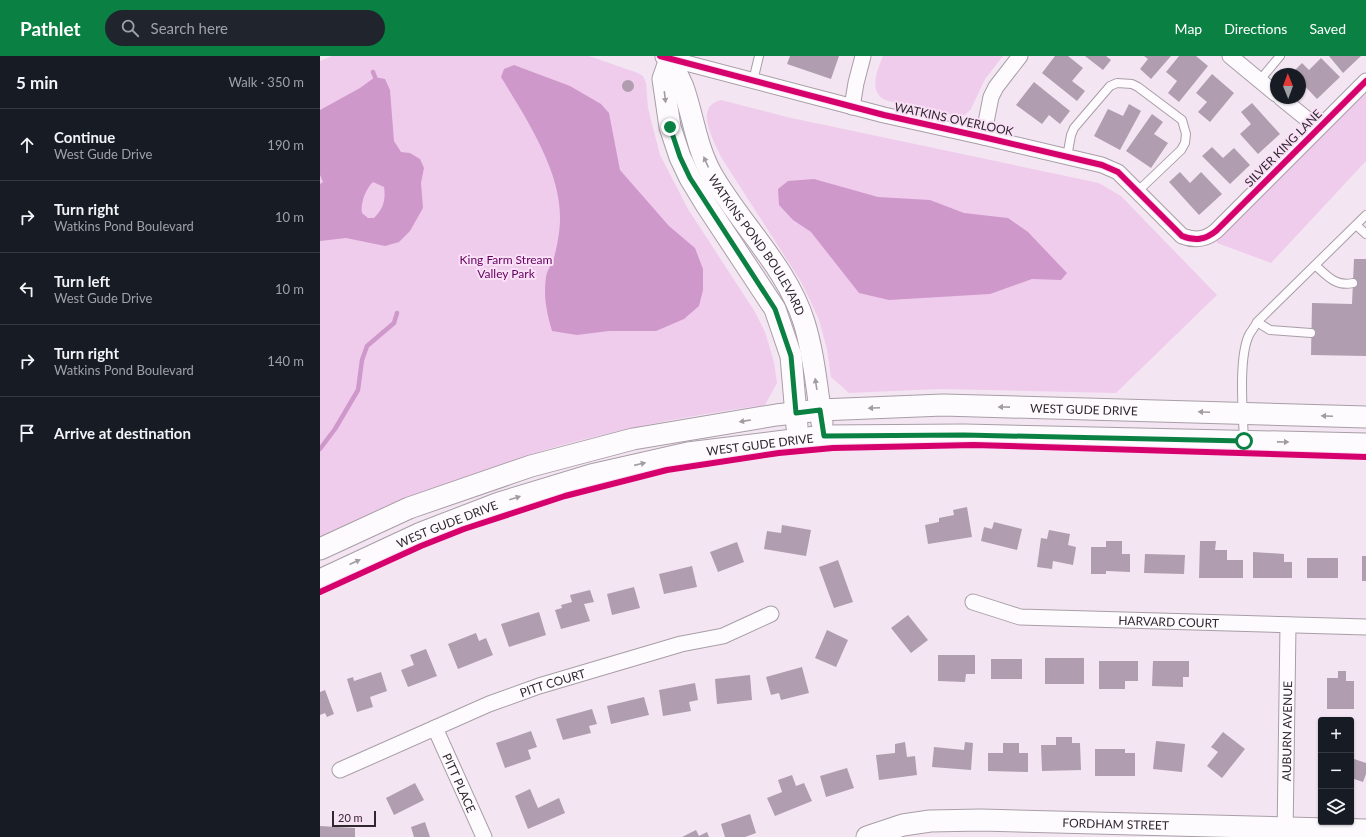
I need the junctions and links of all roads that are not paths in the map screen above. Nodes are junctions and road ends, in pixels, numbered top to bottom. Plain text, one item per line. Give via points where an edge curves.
1 (760, 56) edge
2 (863, 56) edge
3 (1020, 56) edge
4 (1230, 56) edge
5 (1280, 56) edge
6 (667, 57) edge
7 (1260, 80) junction
8 (754, 81) junction
9 (1366, 82) edge
10 (1270, 89) edge
11 (1288, 104) edge
12 (852, 107) junction
13 (1318, 128) junction
14 (983, 136) junction
15 (1067, 157) junction
16 (1138, 191) junction
17 (1366, 215) edge
18 (1356, 225) junction
19 (1216, 231) joint
20 (1366, 234) edge
21 (1315, 266) junction
22 (1353, 283) dead end
23 (1257, 322) junction
24 (1311, 333) dead end
25 (820, 410) junction
26 (796, 413) junction
27 (1243, 414) junction
28 (1366, 417) edge
29 (824, 436) junction
30 (798, 439) junction
31 (1244, 441) junction
32 (1366, 444) edge
33 (320, 549) edge
34 (320, 580) edge
35 (973, 602) dead end
36 (771, 614) dead end
37 (1288, 625) junction
38 (1366, 627) edge
39 (435, 728) junction
40 (340, 770) dead end
41 (1366, 830) edge
42 (1284, 832) edge
43 (484, 837) edge
44 (867, 837) edge

1 - 8 lane
2 - 12 street
3 - 14 street via 991,97
4 - 7 street
5 - 7 lane
6 - 8 street, WATKINS OVERLOOK
25 -> 6 main road, WATKINS POND BOULEVARD via 804,321 792,293 711,173 701,151 683,88
6 -> 26 main road, WATKINS POND BOULEVARD via 663,79 670,127 680,157 707,206 775,309 791,356
7 - 10 street
8 - 12 street, WATKINS OVERLOOK
9 - 13 street, SILVER KING LANE
11 - 13 street
12 - 14 street, WATKINS OVERLOOK
13 - 19 street, SILVER KING LANE
14 - 15 street, WATKINS OVERLOOK
15 - 16 street, WATKINS OVERLOOK via 1102,165 1118,172
15 - 16 lane via 1074,128 1110,86 1124,83 1138,87 1182,120 1186,134 1181,150
16 - 19 street, WATKINS OVERLOOK via 1182,236 1191,240 1201,240
17 - 18 lane
18 - 20 lane
18 - 21 lane
21 - 22 lane via 1332,280 1344,285
21 - 23 lane
23 - 24 lane via 1270,330
23 - 27 lane via 1245,347
25 - 26 main road, WEST GUDE DRIVE
27 -> 25 main road, WEST GUDE DRIVE via 943,405
25 - 29 main road, WATKINS POND BOULEVARD
26 - 30 main road, WATKINS POND BOULEVARD
26 -> 33 main road, WEST GUDE DRIVE via 633,439 531,466 409,508
28 -> 27 main road, WEST GUDE DRIVE
27 - 31 lane
29 - 30 main road, WEST GUDE DRIVE
29 - 31 main road, WEST GUDE DRIVE via 964,435
34 -> 30 main road, WEST GUDE DRIVE via 343,567 421,533 499,503 591,475 688,453
31 -> 32 main road, WEST GUDE DRIVE
35 - 37 street, HARVARD COURT via 1020,617
36 - 39 street, PITT COURT via 723,636 681,644 539,686 488,704
37 - 38 street, HARVARD COURT
37 - 42 street, AUBURN AVENUE
39 - 40 street, PITT COURT
39 - 43 street, PITT PLACE
41 - 42 main road, FORDHAM STREET
42 - 44 main road, FORDHAM STREET via 981,820 930,821 904,825

